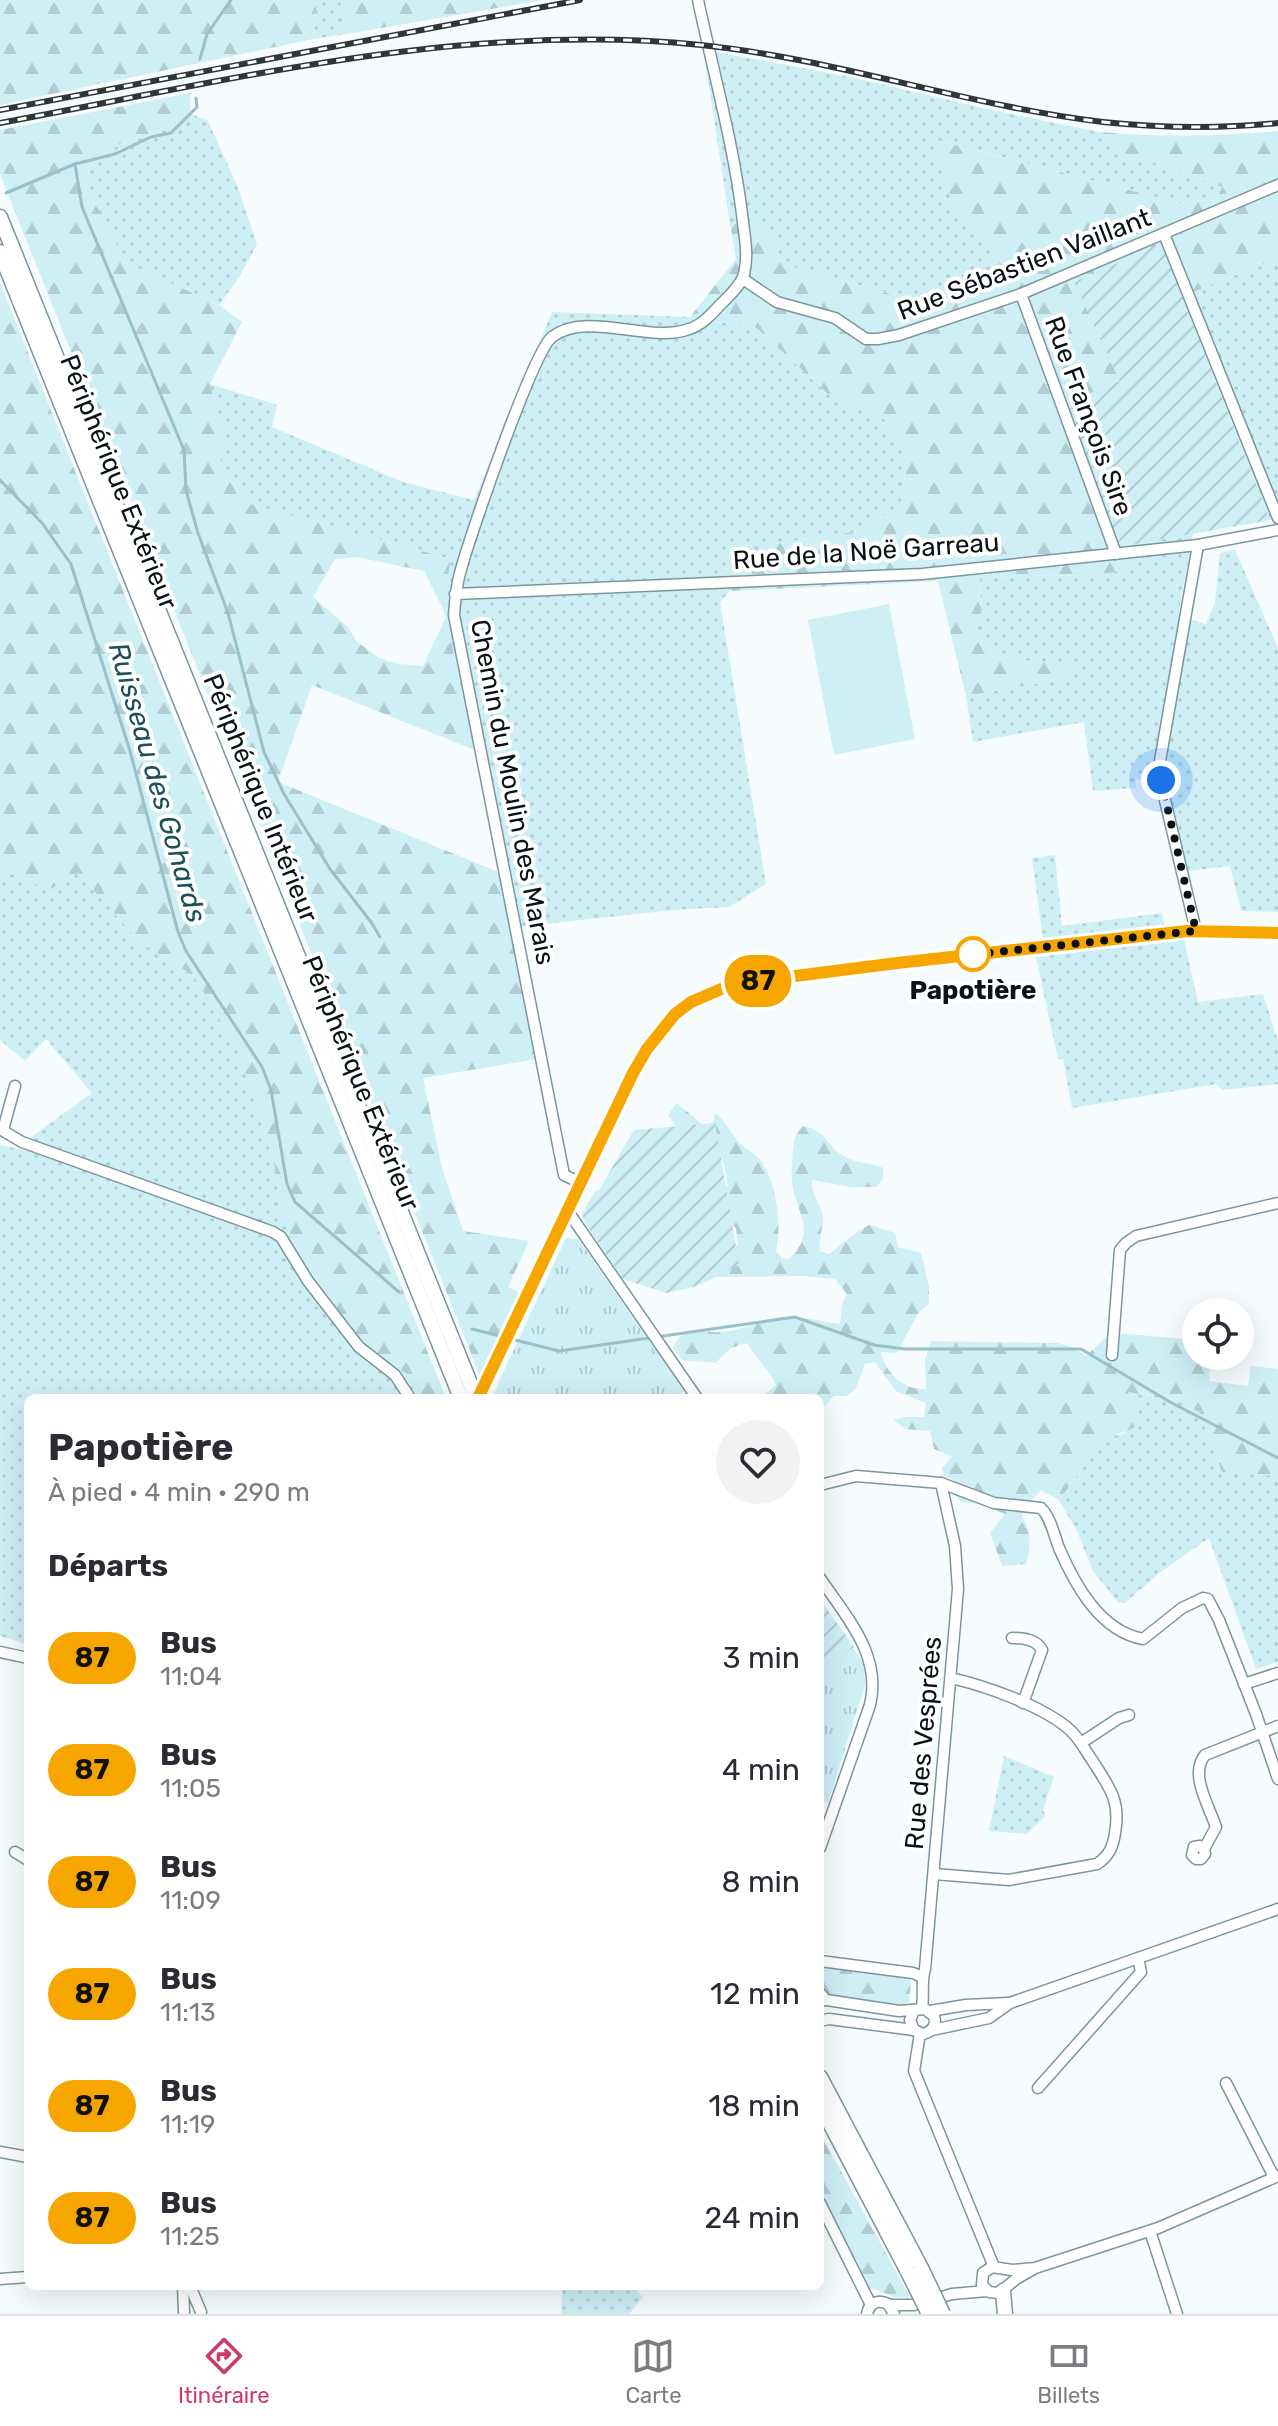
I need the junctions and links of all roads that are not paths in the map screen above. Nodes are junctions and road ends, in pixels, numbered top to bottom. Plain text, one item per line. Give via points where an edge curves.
1 (698, 0) edge
2 (1278, 185) edge
3 (0, 217) edge
4 (1164, 234) junction
5 (0, 252) edge
6 (743, 279) junction
7 (1021, 294) junction
8 (1278, 518) edge
9 (1278, 530) edge
10 (1198, 545) junction
11 (1116, 554) junction
12 (455, 594) junction
13 (1196, 931) junction
14 (1278, 933) edge
15 (15, 1086) dead end
16 (2, 1129) edge
17 (581, 1183) junction
18 (1278, 1203) edge
19 (567, 1210) junction
20 (1112, 1355) dead end
21 (462, 1387) edge
22 (407, 1394) edge
23 (479, 1394) edge
24 (694, 1394) edge
25 (941, 1483) junction
26 (824, 1484) edge
27 (824, 1584) edge
28 (1012, 1638) dead end
29 (0, 1652) edge
30 (24, 1657) edge
31 (1278, 1673) edge
32 (951, 1678) junction
33 (1244, 1684) junction
34 (1023, 1703) junction
35 (1129, 1715) dead end
36 (1278, 1726) edge
37 (1262, 1732) junction
38 (1081, 1743) junction
39 (1278, 1779) edge
40 (824, 1837) edge
41 (1204, 1849) dead end
42 (15, 1852) dead end
43 (24, 1858) edge
44 (934, 1874) junction
45 (1278, 1909) edge
46 (1138, 1958) junction
47 (824, 1962) edge
48 (922, 1977) junction
49 (824, 1999) edge
50 (824, 2000) edge
51 (1010, 2003) junction
52 (922, 2010) junction
53 (825, 2020) edge
54 (932, 2030) junction
55 (917, 2032) junction
56 (1226, 2083) dead end
57 (824, 2085) edge
58 (1038, 2088) dead end
59 (824, 2111) edge
60 (1, 2155) edge
61 (24, 2157) edge
62 (1276, 2176) edge
63 (824, 2212) edge
64 (1150, 2231) junction
65 (998, 2267) junction
66 (1035, 2268) junction
67 (914, 2269) junction
68 (982, 2275) junction
69 (24, 2277) edge
70 (0, 2279) edge
71 (183, 2290) edge
72 (192, 2290) edge
73 (998, 2290) junction
74 (952, 2294) junction
75 (914, 2305) junction
76 (892, 2310) edge
77 (867, 2311) edge
78 (183, 2313) edge
79 (203, 2313) edge
80 (903, 2314) edge
81 (929, 2314) edge
82 (943, 2314) edge
83 (1005, 2314) edge
84 (1177, 2314) edge

1 - 6 street via 738,182 747,255
2 - 4 street, Rue Sébastien Vaillant
3 - 21 highway, Périphérique Intérieur
4 - 7 street, Rue Sébastien Vaillant
4 - 8 street
5 - 21 highway, Périphérique Extérieur
6 - 7 street, Rue Sébastien Vaillant via 777,302 835,318 866,339 899,335
6 - 12 street, Chemin du Moulin des Marais via 689,330 587,327 566,329 551,338 519,407
7 - 11 street, Rue François Sire
9 - 10 street, Rue de la Noë Garreau
10 - 11 street, Rue de la Noë Garreau
10 - 13 street via 1160,761
11 - 12 street, Rue de la Noë Garreau via 922,574
12 - 17 street, Chemin du Moulin des Marais via 454,615 564,1175
13 - 14 street
13 - 17 street via 897,963 713,991 675,1014 647,1049
15 - 16 street
16 - 22 street via 22,1142 281,1237 359,1347 395,1375
17 - 19 street
18 - 20 street via 1136,1236 1126,1243 1120,1250
19 - 23 street
19 - 24 street
25 - 26 street via 856,1476
25 - 32 street, Rue des Vesprées via 958,1589
25 - 33 street via 994,1503 1041,1508 1065,1561 1110,1625 1143,1639 1182,1608 1203,1598 1211,1602
27 - 40 street via 866,1649 874,1685
28 - 34 street via 1024,1638 1042,1650
29 - 30 street
31 - 33 street
32 - 34 street
32 - 44 street, Rue des Vesprées
33 - 37 street
34 - 38 street via 1070,1729
35 - 38 street
36 - 37 street
37 - 39 street
37 - 41 street via 1200,1760 1198,1774 1216,1827
38 - 44 street via 1117,1805 1113,1847 1106,1858 1087,1867 1009,1880
42 - 43 street
44 - 48 street, Rue des Vesprées
45 - 46 street
46 - 51 street
46 - 58 street via 1141,1972
47 - 48 street
48 - 52 street, Rue des Vesprées
49 - 52 street
50 - 53 street via 834,2012
51 - 52 street
51 - 54 street via 989,2018
52 - 54 street via 935,2020
52 - 55 street via 910,2020
53 - 55 street
54 - 55 street
55 - 65 street via 914,2071
56 - 62 street
57 - 67 highway
59 - 67 highway
60 - 61 street
62 - 64 street
63 - 77 street
64 - 66 street
64 - 84 street
65 - 66 street
65 - 68 street
65 - 73 street via 1008,2277
66 - 73 street
67 - 81 highway, bridge
67 - 82 highway, bridge
68 - 73 street via 982,2285
68 - 74 street
69 - 70 street
71 - 78 street
72 - 79 street
73 - 74 street
73 - 83 highway
74 - 75 street
75 - 76 street
75 - 80 street
76 - 77 street via 879,2301
78 - 79 street

